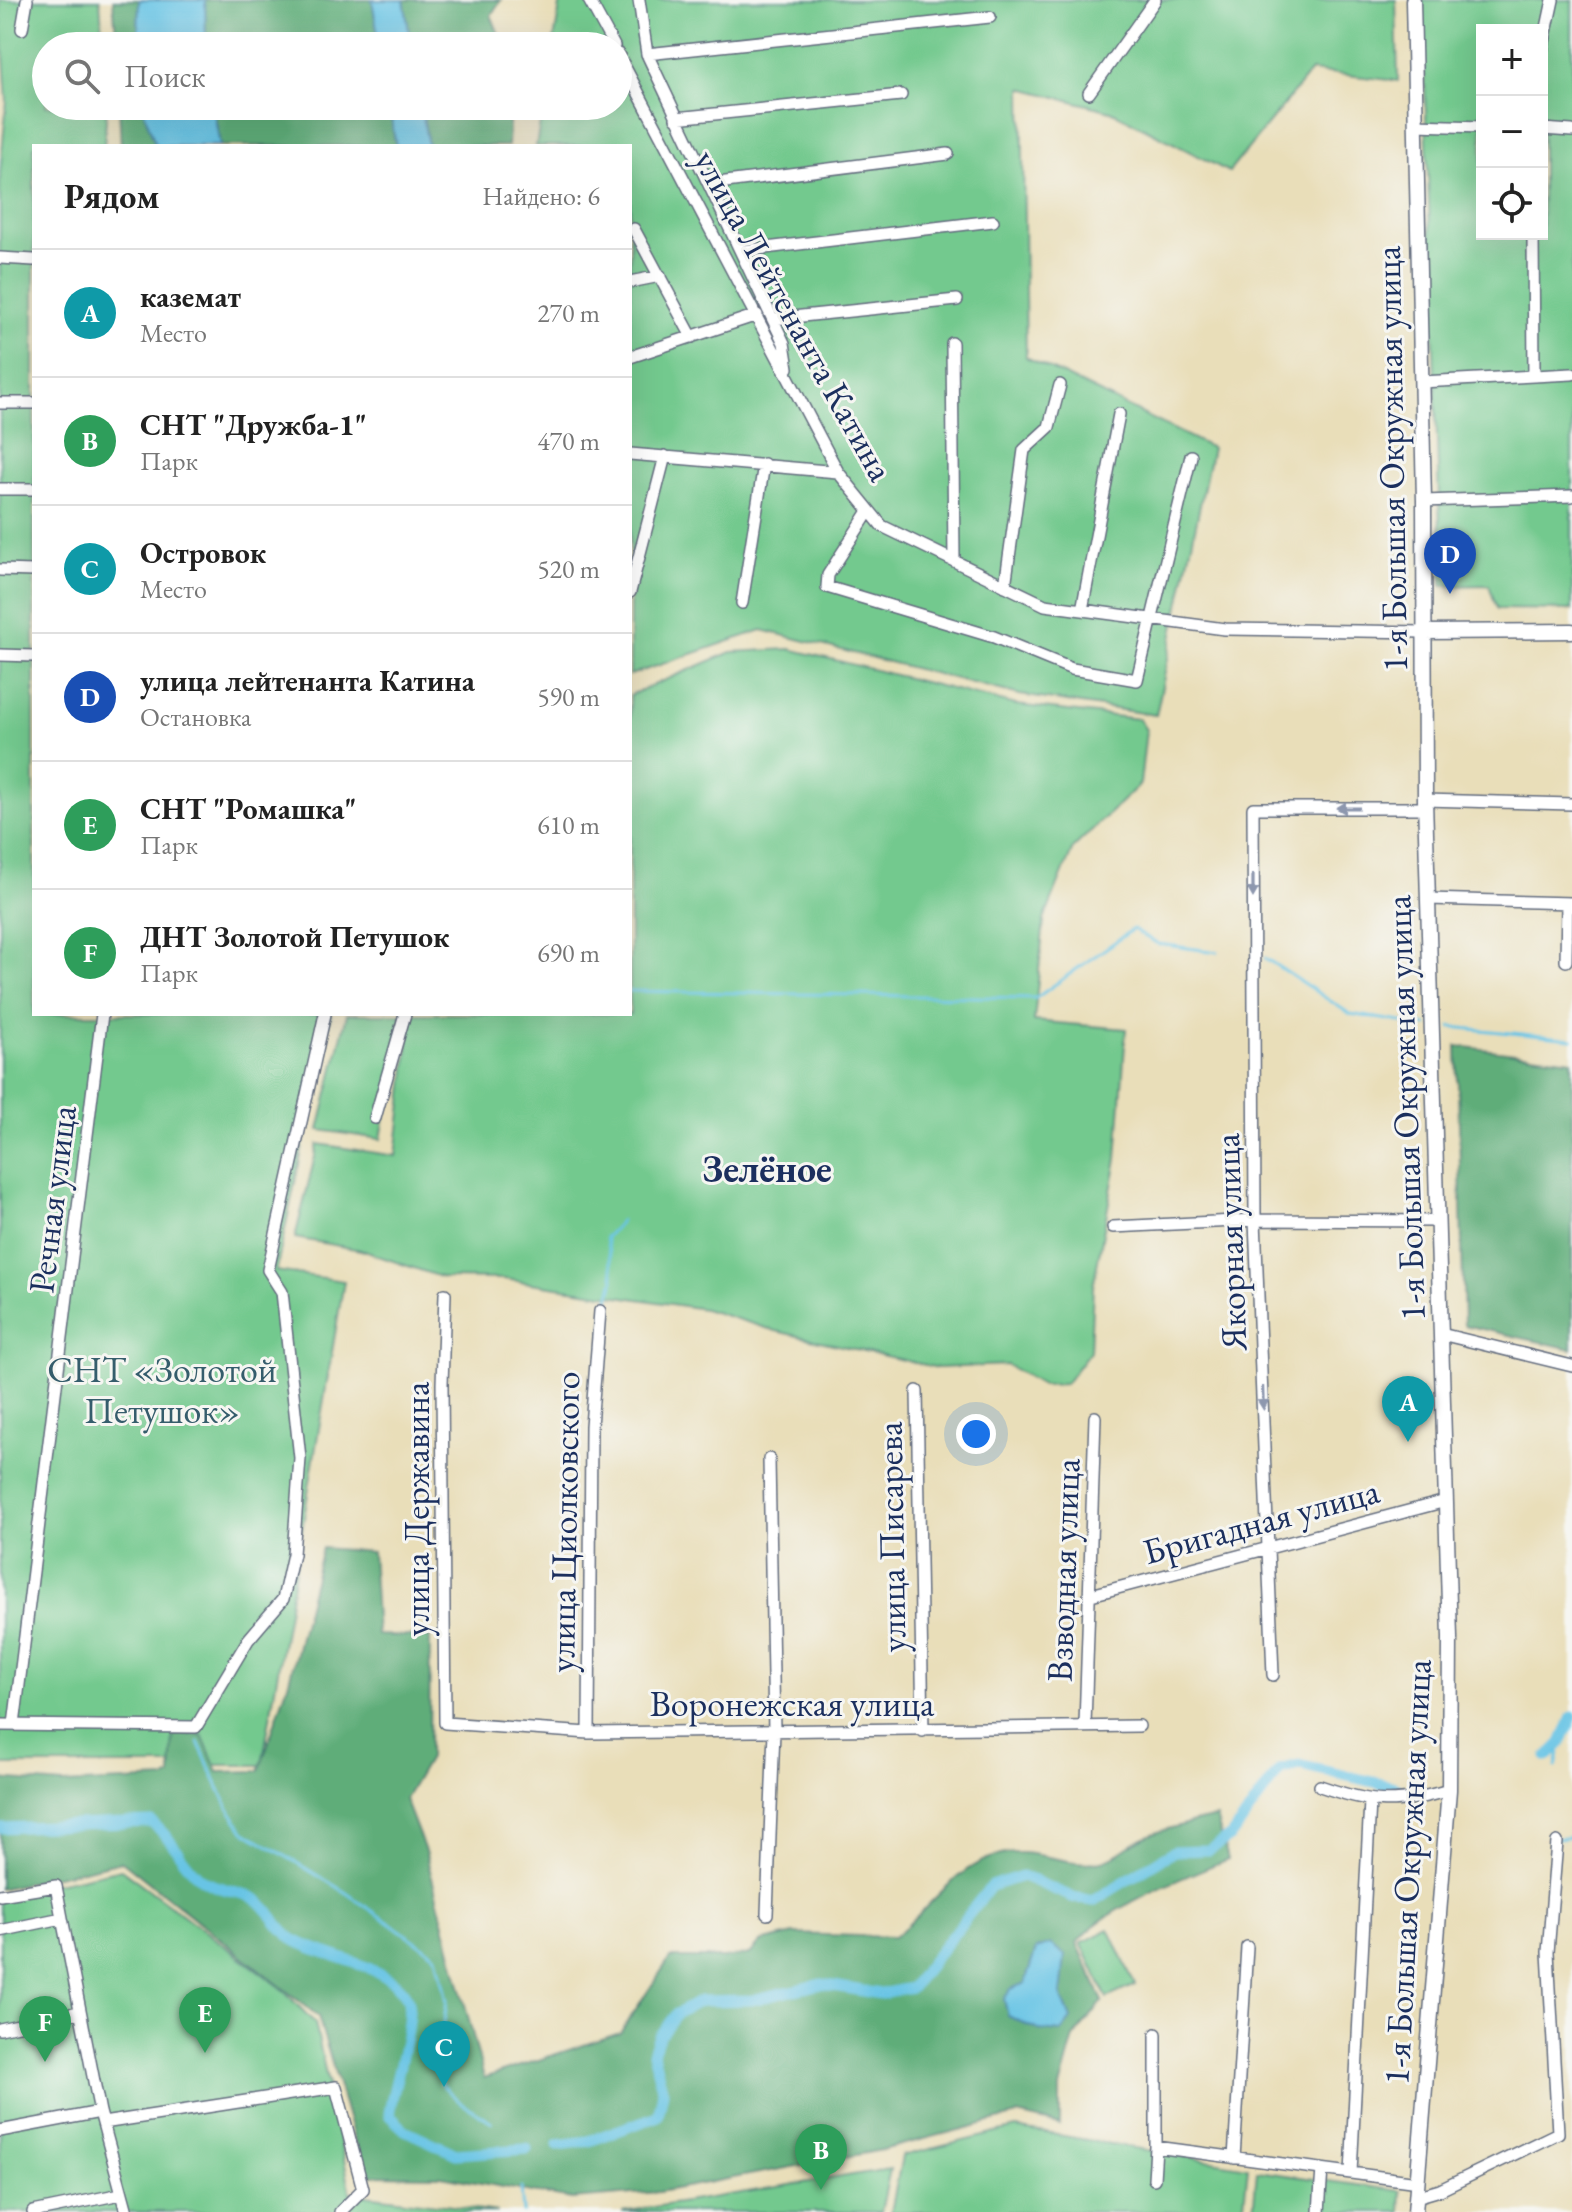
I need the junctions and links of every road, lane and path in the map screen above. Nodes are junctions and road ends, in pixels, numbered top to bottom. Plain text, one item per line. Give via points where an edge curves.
1 (27, 0) edge
2 (589, 0) edge
3 (639, 0) edge
4 (1155, 0) edge
5 (1413, 0) edge
6 (1553, 0) edge
7 (990, 17) dead end
8 (1548, 24) edge
9 (22, 29) dead end
10 (606, 32) edge
11 (647, 54) junction
12 (632, 80) edge
13 (1089, 93) dead end
14 (901, 95) dead end
15 (676, 118) junction
16 (1415, 125) junction
17 (1476, 127) edge
18 (1548, 129) edge
19 (1572, 131) edge
20 (948, 154) dead end
21 (710, 184) junction
22 (993, 221) dead end
23 (634, 229) dead end
24 (1533, 240) edge
25 (741, 251) junction
26 (0, 258) edge
27 (32, 260) edge
28 (660, 276) junction
29 (632, 282) edge
30 (957, 300) dead end
31 (757, 315) junction
32 (773, 319) junction
33 (692, 337) junction
34 (952, 343) dead end
35 (632, 356) edge
36 (1572, 374) edge
37 (1534, 376) junction
38 (790, 380) junction
39 (1421, 382) junction
40 (1060, 385) dead end
41 (0, 403) edge
42 (32, 403) edge
43 (1119, 414) dead end
44 (632, 454) edge
45 (665, 456) junction
46 (1191, 456) dead end
47 (764, 464) junction
48 (838, 472) junction
49 (0, 489) edge
50 (32, 489) edge
51 (1572, 496) edge
52 (1424, 501) junction
53 (869, 511) junction
54 (954, 561) junction
55 (0, 570) edge
56 (32, 571) edge
57 (632, 584) edge
58 (1005, 586) junction
59 (742, 603) dead end
60 (1082, 610) junction
61 (1154, 620) junction
62 (1572, 631) edge
63 (1423, 632) junction
64 (0, 655) edge
65 (32, 656) edge
66 (1426, 804) junction
67 (1572, 804) edge
68 (1428, 899) junction
69 (1569, 903) edge
70 (1566, 961) dead end
71 (102, 1016) edge
72 (325, 1016) edge
73 (404, 1016) edge
74 (375, 1118) dead end
75 (1255, 1220) junction
76 (1438, 1221) junction
77 (1113, 1227) dead end
78 (445, 1294) dead end
79 (600, 1311) dead end
80 (1441, 1334) junction
81 (1572, 1366) edge
82 (917, 1391) dead end
83 (1095, 1417) dead end
84 (769, 1459) dead end
85 (1446, 1501) junction
86 (1269, 1547) junction
87 (1091, 1595) junction
88 (1273, 1675) dead end
89 (445, 1723) joint
90 (0, 1725) edge
91 (14, 1725) junction
92 (1085, 1725) junction
93 (1139, 1726) dead end
94 (774, 1731) junction
95 (923, 1731) junction
96 (589, 1733) junction
97 (1320, 1786) dead end
98 (1449, 1790) junction
99 (1370, 1801) junction
100 (1557, 1842) dead end
101 (0, 1895) edge
102 (767, 1914) dead end
103 (62, 1918) junction
104 (0, 1931) edge
105 (1247, 1947) dead end
106 (79, 2012) junction
107 (0, 2029) edge
108 (1156, 2034) dead end
109 (101, 2117) junction
110 (0, 2131) edge
111 (1156, 2147) junction
112 (1234, 2158) junction
113 (1322, 2169) junction
114 (1351, 2173) junction
115 (1154, 2179) dead end
116 (121, 2194) junction
117 (1416, 2197) edge
118 (33, 2212) edge
119 (127, 2212) edge
120 (340, 2212) edge
121 (1319, 2212) edge

1 - 9 street
2 - 10 street
3 - 11 street
4 - 13 street
5 - 16 street, 1-я Большая Окружная улица
6 - 8 street
7 - 11 street
11 - 15 street
12 - 31 street, улица Лейтенанта Катина
14 - 15 street
15 - 21 street
16 - 17 street
16 - 39 street, 1-я Большая Окружная улица
18 - 19 street
20 - 21 street
21 - 25 street
22 - 25 street
23 - 28 street
24 - 37 street
25 - 32 street
26 - 27 street
28 - 29 street
28 - 33 street
30 - 32 street
31 - 33 street
31 - 38 street, улица Лейтенанта Катина
32 - 38 street via 784,343
33 - 35 street
34 - 54 street
36 - 37 street
37 - 39 street
38 - 48 street, улица Лейтенанта Катина
39 - 52 street, 1-я Большая Окружная улица
40 - 58 street via 1049,427 1024,450
41 - 42 street
43 - 60 street
44 - 45 street
45 - 47 street
45 - 57 street
46 - 61 street
47 - 48 street
47 - 59 street
48 - 53 street, улица Лейтенанта Катина
49 - 50 street
51 - 52 street
52 - 63 street, 1-я Большая Окружная улица
53 - 54 street, улица Лейтенанта Катина via 882,526
53 - 61 street via 828,575 827,587 994,637 1072,669 1137,680
54 - 58 street, улица Лейтенанта Катина
55 - 56 street
58 - 60 street, улица Лейтенанта Катина via 1045,605
60 - 61 street, улица Лейтенанта Катина
61 - 63 street, улица Лейтенанта Катина via 1225,629
62 - 63 street, улица Лейтенанта Катина
63 - 66 street, 1-я Большая Окружная улица
64 - 65 street
66 - 67 street
66 - 68 street, 1-я Большая Окружная улица
66 -> 75 street, Якорная улица via 1253,808
68 - 69 street
68 - 76 street, 1-я Большая Окружная улица
69 - 70 street
71 - 91 street, Речная улица
72 - 91 street via 268,1270 282,1292 300,1458 293,1554 283,1599 248,1640 196,1727
73 - 74 street
75 - 76 street
75 - 77 street
75 -> 86 street, Якорная улица
76 - 80 street, 1-я Большая Окружная улица
78 - 89 street, улица Державина
79 - 96 street, улица Циолковского via 591,1426
80 - 81 street
80 - 85 street, 1-я Большая Окружная улица
82 - 95 street, улица Писарева
83 - 87 street, Взводная улица
84 - 94 street
85 - 86 street, Бригадная улица
85 - 98 street, 1-я Большая Окружная улица
86 - 87 street, Бригадная улица
86 - 88 street, Якорная улица
87 - 92 street, Взводная улица
89 - 96 street, Воронежская улица
90 - 91 street
92 - 93 street, Воронежская улица
92 - 95 street, Воронежская улица
94 - 95 street, Воронежская улица
94 - 96 street, Воронежская улица
94 - 102 street
97 - 99 street
98 - 99 street via 1413,1801
98 - 117 street, 1-я Большая Окружная улица
99 - 114 street
100 - 117 street via 1548,1952 1558,2133
101 - 103 street via 56,1886
103 - 104 street
103 - 106 street
105 - 112 street
106 - 107 street
106 - 109 street
108 - 111 street
109 - 110 street
109 - 116 street
109 - 120 street via 336,2087 363,2189
111 - 112 street
111 - 115 street
112 - 113 street
113 - 114 street
113 - 121 street
114 - 117 street
116 - 118 street
116 - 119 street

